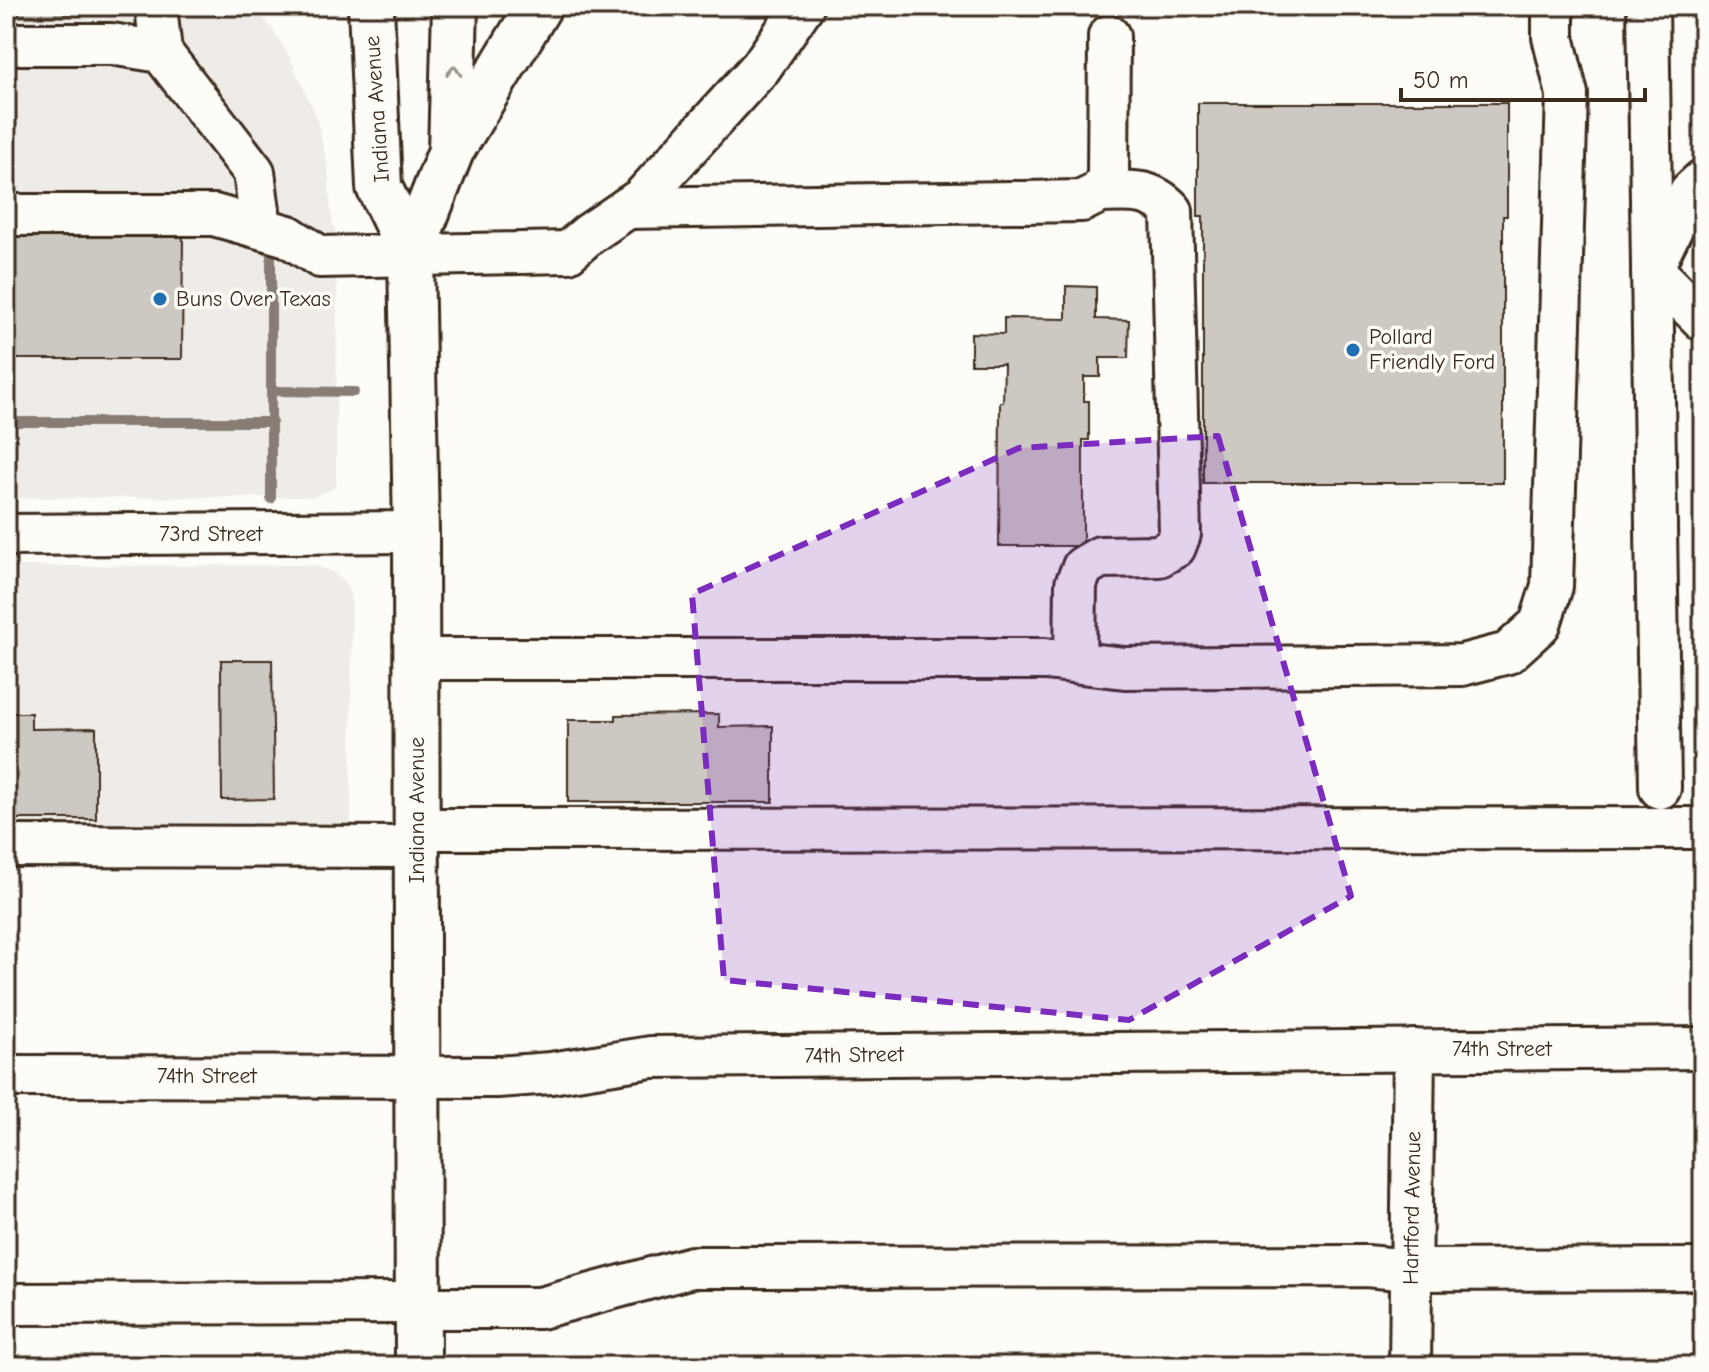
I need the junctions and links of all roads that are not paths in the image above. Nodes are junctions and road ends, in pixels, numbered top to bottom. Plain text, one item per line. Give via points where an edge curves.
1 (156, 6) edge
2 (371, 6) edge
3 (455, 6) edge
4 (539, 6) edge
5 (803, 6) edge
6 (1553, 6) edge
7 (1648, 6) edge
8 (17, 34) edge
9 (1109, 36) dead end
10 (161, 52) junction
11 (451, 151) junction
12 (1703, 180) edge
13 (1100, 192) junction
14 (627, 208) junction
15 (6, 215) edge
16 (261, 227) junction
17 (411, 253) junction
18 (1652, 269) junction
19 (1703, 320) edge
20 (416, 532) junction
21 (6, 535) edge
22 (417, 659) junction
23 (1075, 662) junction
24 (1660, 788) dead end
25 (1703, 828) edge
26 (417, 838) junction
27 (6, 846) edge
28 (1703, 1048) edge
29 (1414, 1050) junction
30 (6, 1076) edge
31 (418, 1076) junction
32 (1703, 1269) edge
33 (1411, 1270) junction
34 (6, 1304) edge
35 (418, 1305) junction
36 (418, 1366) edge
37 (1410, 1366) edge

1 - 10 street
2 - 17 main road, Indiana Avenue via 379,187
11 -> 3 main road, Indiana Avenue
4 - 11 main road
5 - 14 street via 761,67
6 - 23 street via 1553,37 1567,94 1552,586 1540,624 1508,653 1462,665 1125,668
7 - 18 street
8 - 10 street via 63,29
9 - 13 street via 1108,177
10 - 16 street via 254,172
11 - 17 main road, Indiana Avenue
12 - 18 street via 1690,192
13 - 14 street via 1082,201
13 - 23 street via 1134,191 1160,198 1172,211 1180,534 1175,547 1159,556 1100,557 1083,567 1076,584
14 - 17 street via 568,252
15 - 16 street via 214,215
16 - 17 street via 288,236 320,257
17 - 20 main road, Indiana Avenue
18 - 19 street
18 - 24 street
20 - 21 street, 73rd Street
20 - 22 main road, Indiana Avenue
22 - 23 street
22 - 26 main road, Indiana Avenue
25 - 26 street
26 - 27 street
26 - 31 main road, Indiana Avenue
28 - 29 street, 74th Street
29 - 31 street, 74th Street via 651,1057 551,1073
29 - 33 street, Hartford Avenue
30 - 31 street, 74th Street
31 - 35 main road, Indiana Avenue
32 - 33 street
33 - 35 street via 692,1267 540,1308
33 - 37 street, Hartford Avenue
34 - 35 street
35 - 36 main road, Indiana Avenue

